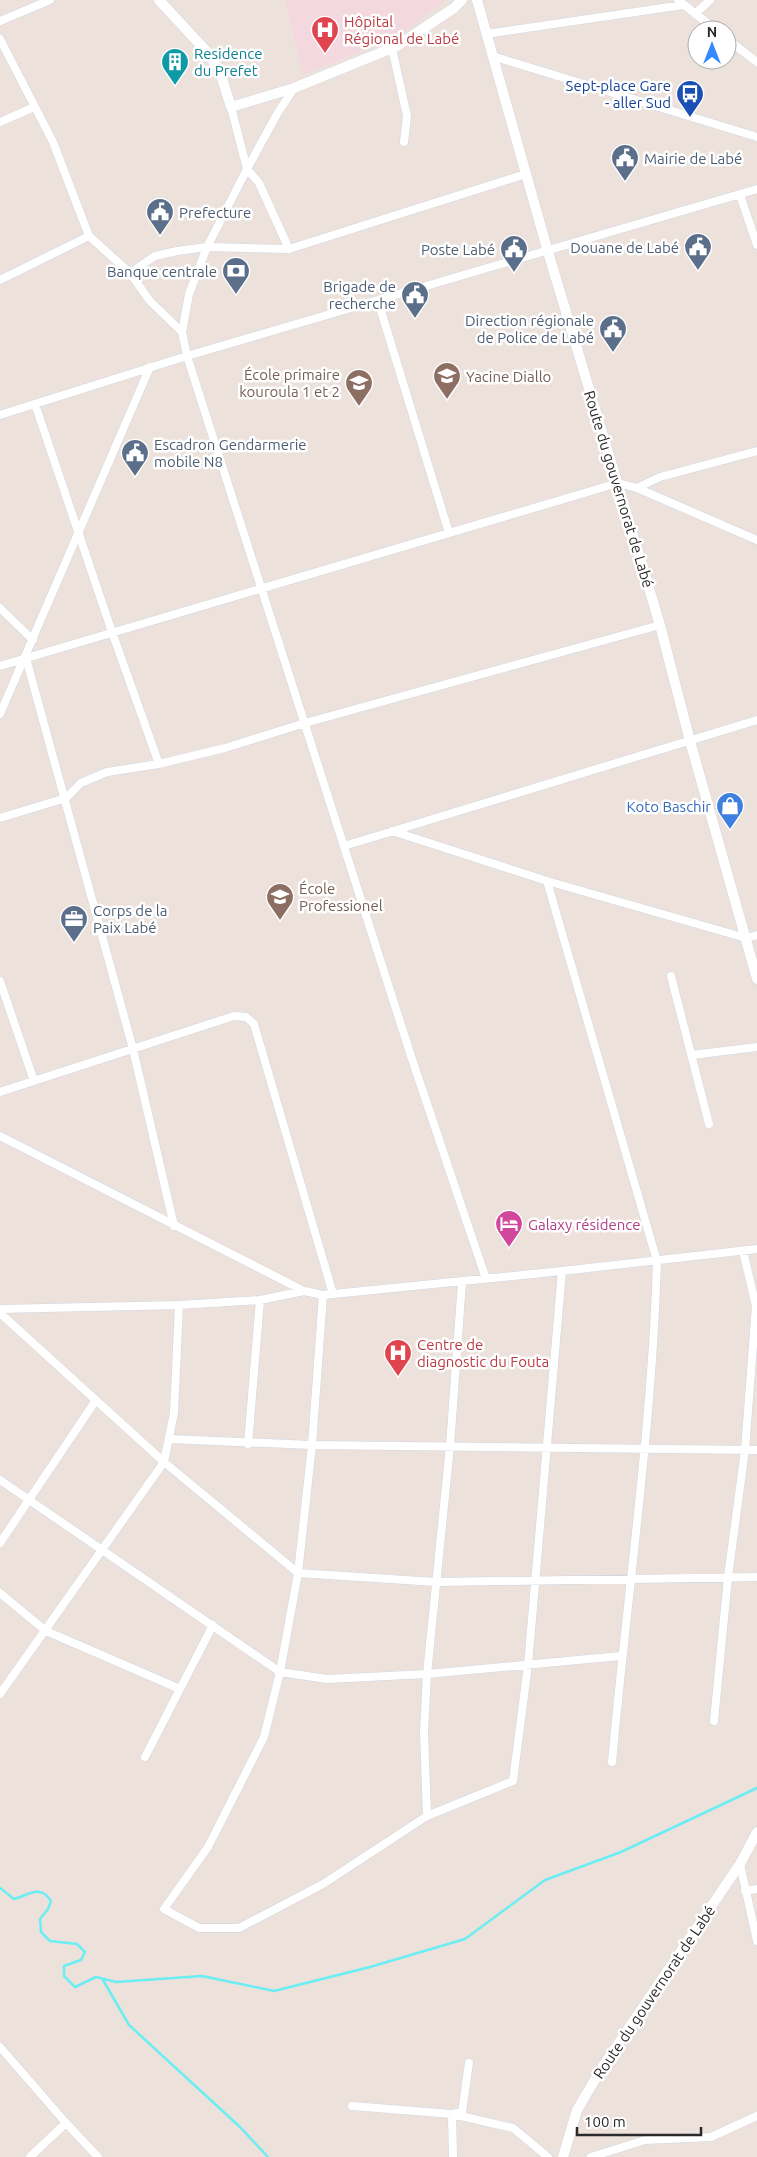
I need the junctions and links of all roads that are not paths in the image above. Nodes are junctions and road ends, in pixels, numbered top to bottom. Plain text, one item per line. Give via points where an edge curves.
1 (50, 0) edge
2 (159, 0) edge
3 (462, 0) edge
4 (477, 0) edge
5 (710, 0) edge
6 (680, 2) edge
7 (695, 14) junction
8 (703, 20) edge
9 (0, 22) edge
10 (486, 34) junction
11 (0, 38) edge
12 (737, 47) edge
13 (392, 48) junction
14 (492, 56) junction
15 (757, 62) edge
16 (294, 88) junction
17 (34, 106) junction
18 (231, 106) junction
19 (0, 122) edge
20 (757, 137) edge
21 (404, 142) dead end
22 (247, 169) junction
23 (526, 174) junction
24 (757, 189) edge
25 (740, 195) junction
26 (89, 236) junction
27 (757, 245) edge
28 (207, 247) junction
29 (289, 249) junction
30 (548, 252) junction
31 (130, 273) junction
32 (0, 280) edge
33 (378, 300) junction
34 (182, 332) junction
35 (187, 356) junction
36 (150, 367) junction
37 (35, 404) junction
38 (0, 415) edge
39 (757, 451) edge
40 (618, 483) junction
41 (637, 488) junction
42 (78, 532) junction
43 (450, 532) junction
44 (757, 540) edge
45 (262, 588) junction
46 (0, 608) edge
47 (660, 625) junction
48 (112, 632) junction
49 (33, 640) junction
50 (26, 658) junction
51 (0, 666) edge
52 (0, 714) edge
53 (757, 720) edge
54 (305, 723) junction
55 (690, 740) junction
56 (159, 764) junction
57 (66, 798) junction
58 (0, 818) edge
59 (392, 831) junction
60 (344, 846) junction
61 (547, 881) junction
62 (757, 935) edge
63 (746, 938) junction
64 (671, 976) dead end
65 (757, 979) edge
66 (0, 981) edge
67 (757, 1047) edge
68 (133, 1048) junction
69 (692, 1055) junction
70 (34, 1081) junction
71 (0, 1092) edge
72 (709, 1124) dead end
73 (0, 1136) edge
74 (174, 1226) junction
75 (757, 1249) edge
76 (743, 1251) junction
77 (657, 1261) junction
78 (562, 1271) junction
79 (486, 1279) junction
80 (462, 1282) junction
81 (304, 1291) junction
82 (333, 1294) junction
83 (322, 1295) junction
84 (260, 1300) junction
85 (179, 1306) junction
86 (0, 1313) edge
87 (96, 1400) junction
88 (170, 1440) junction
89 (248, 1444) junction
90 (312, 1445) junction
91 (450, 1446) junction
92 (547, 1447) junction
93 (645, 1449) junction
94 (745, 1450) junction
95 (757, 1450) edge
96 (164, 1462) junction
97 (0, 1480) edge
98 (29, 1499) junction
99 (0, 1543) edge
100 (102, 1548) junction
101 (298, 1573) junction
102 (728, 1577) junction
103 (757, 1577) edge
104 (630, 1579) junction
105 (536, 1580) junction
106 (436, 1582) junction
107 (0, 1593) edge
108 (212, 1625) junction
109 (46, 1631) junction
110 (621, 1656) junction
111 (528, 1665) junction
112 (280, 1672) junction
113 (427, 1674) junction
114 (180, 1689) junction
115 (0, 1694) edge
116 (714, 1721) dead end
117 (145, 1757) dead end
118 (612, 1762) dead end
119 (427, 1816) junction
120 (757, 1832) edge
121 (740, 1864) junction
122 (757, 1888) edge
123 (745, 1891) junction
124 (757, 1941) edge
125 (0, 2046) edge
126 (469, 2063) dead end
127 (352, 2106) dead end
128 (452, 2114) junction
129 (757, 2116) edge
130 (66, 2123) junction
131 (30, 2157) edge
132 (98, 2157) edge
133 (453, 2157) edge
134 (548, 2157) edge
135 (563, 2157) edge
136 (591, 2157) edge

1 - 9 street
2 - 18 street via 208,53 220,72
3 - 13 street
4 - 10 street, Route du gouvernorat de Labé
5 - 7 street
6 - 7 street
6 - 10 street
7 - 8 street
10 - 14 street, Route du gouvernorat de Labé
11 - 17 street
12 - 15 street
13 - 16 street
13 - 21 street via 407,116
14 - 20 street
14 - 23 street, Route du gouvernorat de Labé
16 - 18 street
16 - 22 street
17 - 19 street
17 - 26 street via 53,142
18 - 22 street
22 - 28 street
22 - 29 street via 258,183
23 - 29 street
23 - 30 street, Route du gouvernorat de Labé
24 - 25 street
25 - 27 street
25 - 30 street
26 - 31 street
26 - 32 street
28 - 29 street
28 - 31 street via 155,256
28 - 34 street via 189,294
30 - 33 street
30 - 40 street, Route du gouvernorat de Labé
31 - 34 street via 150,301
33 - 35 street
33 - 43 street
34 - 35 street
35 - 36 street
35 - 45 street
36 - 37 street
36 - 42 street
37 - 38 street
37 - 42 street
39 - 41 street via 660,477
40 - 41 street
40 - 43 street
40 - 47 street, Route du gouvernorat de Labé
41 - 44 street
42 - 48 street
42 - 49 street
43 - 45 street
45 - 48 street
45 - 54 street
46 - 49 street
47 - 54 street
47 - 55 street, Route du gouvernorat de Labé
48 - 50 street
48 - 56 street
49 - 50 street
50 - 51 street
50 - 52 street
50 - 57 street
53 - 55 street
54 - 56 street
54 - 60 street
55 - 59 street
55 - 63 street, Route du gouvernorat de Labé
56 - 57 street via 107,772 81,783
57 - 58 street
57 - 68 street
59 - 60 street
59 - 61 street
60 - 79 street
61 - 63 street
61 - 77 street
62 - 63 street
63 - 65 street, Route du gouvernorat de Labé
64 - 69 street
66 - 70 street
67 - 69 street
68 - 70 street
68 - 74 street
68 - 82 street via 234,1016 246,1017 254,1024
69 - 72 street
70 - 71 street
73 - 74 street
74 - 81 street
75 - 76 street
76 - 77 street
76 - 94 street via 756,1306
77 - 78 street
77 - 93 street via 656,1317
78 - 79 street
78 - 92 street
79 - 80 street
80 - 82 street
80 - 91 street
81 - 83 street
81 - 84 street
82 - 83 street
83 - 90 street
84 - 85 street
84 - 89 street
85 - 86 street
85 - 88 street
86 - 87 street
87 - 96 street
87 - 98 street
88 - 89 street
88 - 96 street
89 - 90 street
90 - 91 street
90 - 101 street
91 - 92 street
91 - 106 street
92 - 93 street
92 - 105 street
93 - 94 street
93 - 104 street
94 - 95 street
94 - 102 street
96 - 100 street
96 - 101 street
97 - 98 street
98 - 99 street
98 - 100 street
100 - 108 street
100 - 109 street
101 - 106 street
101 - 112 street
102 - 103 street
102 - 104 street
102 - 116 street
104 - 105 street
104 - 110 street
105 - 106 street
105 - 111 street
106 - 113 street
107 - 109 street
108 - 112 street
108 - 114 street
109 - 114 street
109 - 115 street
110 - 111 street
110 - 118 street
111 - 113 street
111 - 119 street via 513,1780
112 - 113 street via 327,1679
112 - 119 street via 264,1737 208,1847 164,1909 198,1928 239,1928 323,1884
113 - 119 street via 424,1732
114 - 117 street
120 - 121 street, Route du gouvernorat de Labé
121 - 123 street
121 - 135 street, Route du gouvernorat de Labé via 603,2066 578,2110
122 - 123 street
123 - 124 street
125 - 130 street
126 - 128 street via 462,2112
127 - 128 street
128 - 133 street
128 - 134 street via 513,2128
129 - 136 street via 710,2137 645,2140
130 - 131 street
130 - 132 street

